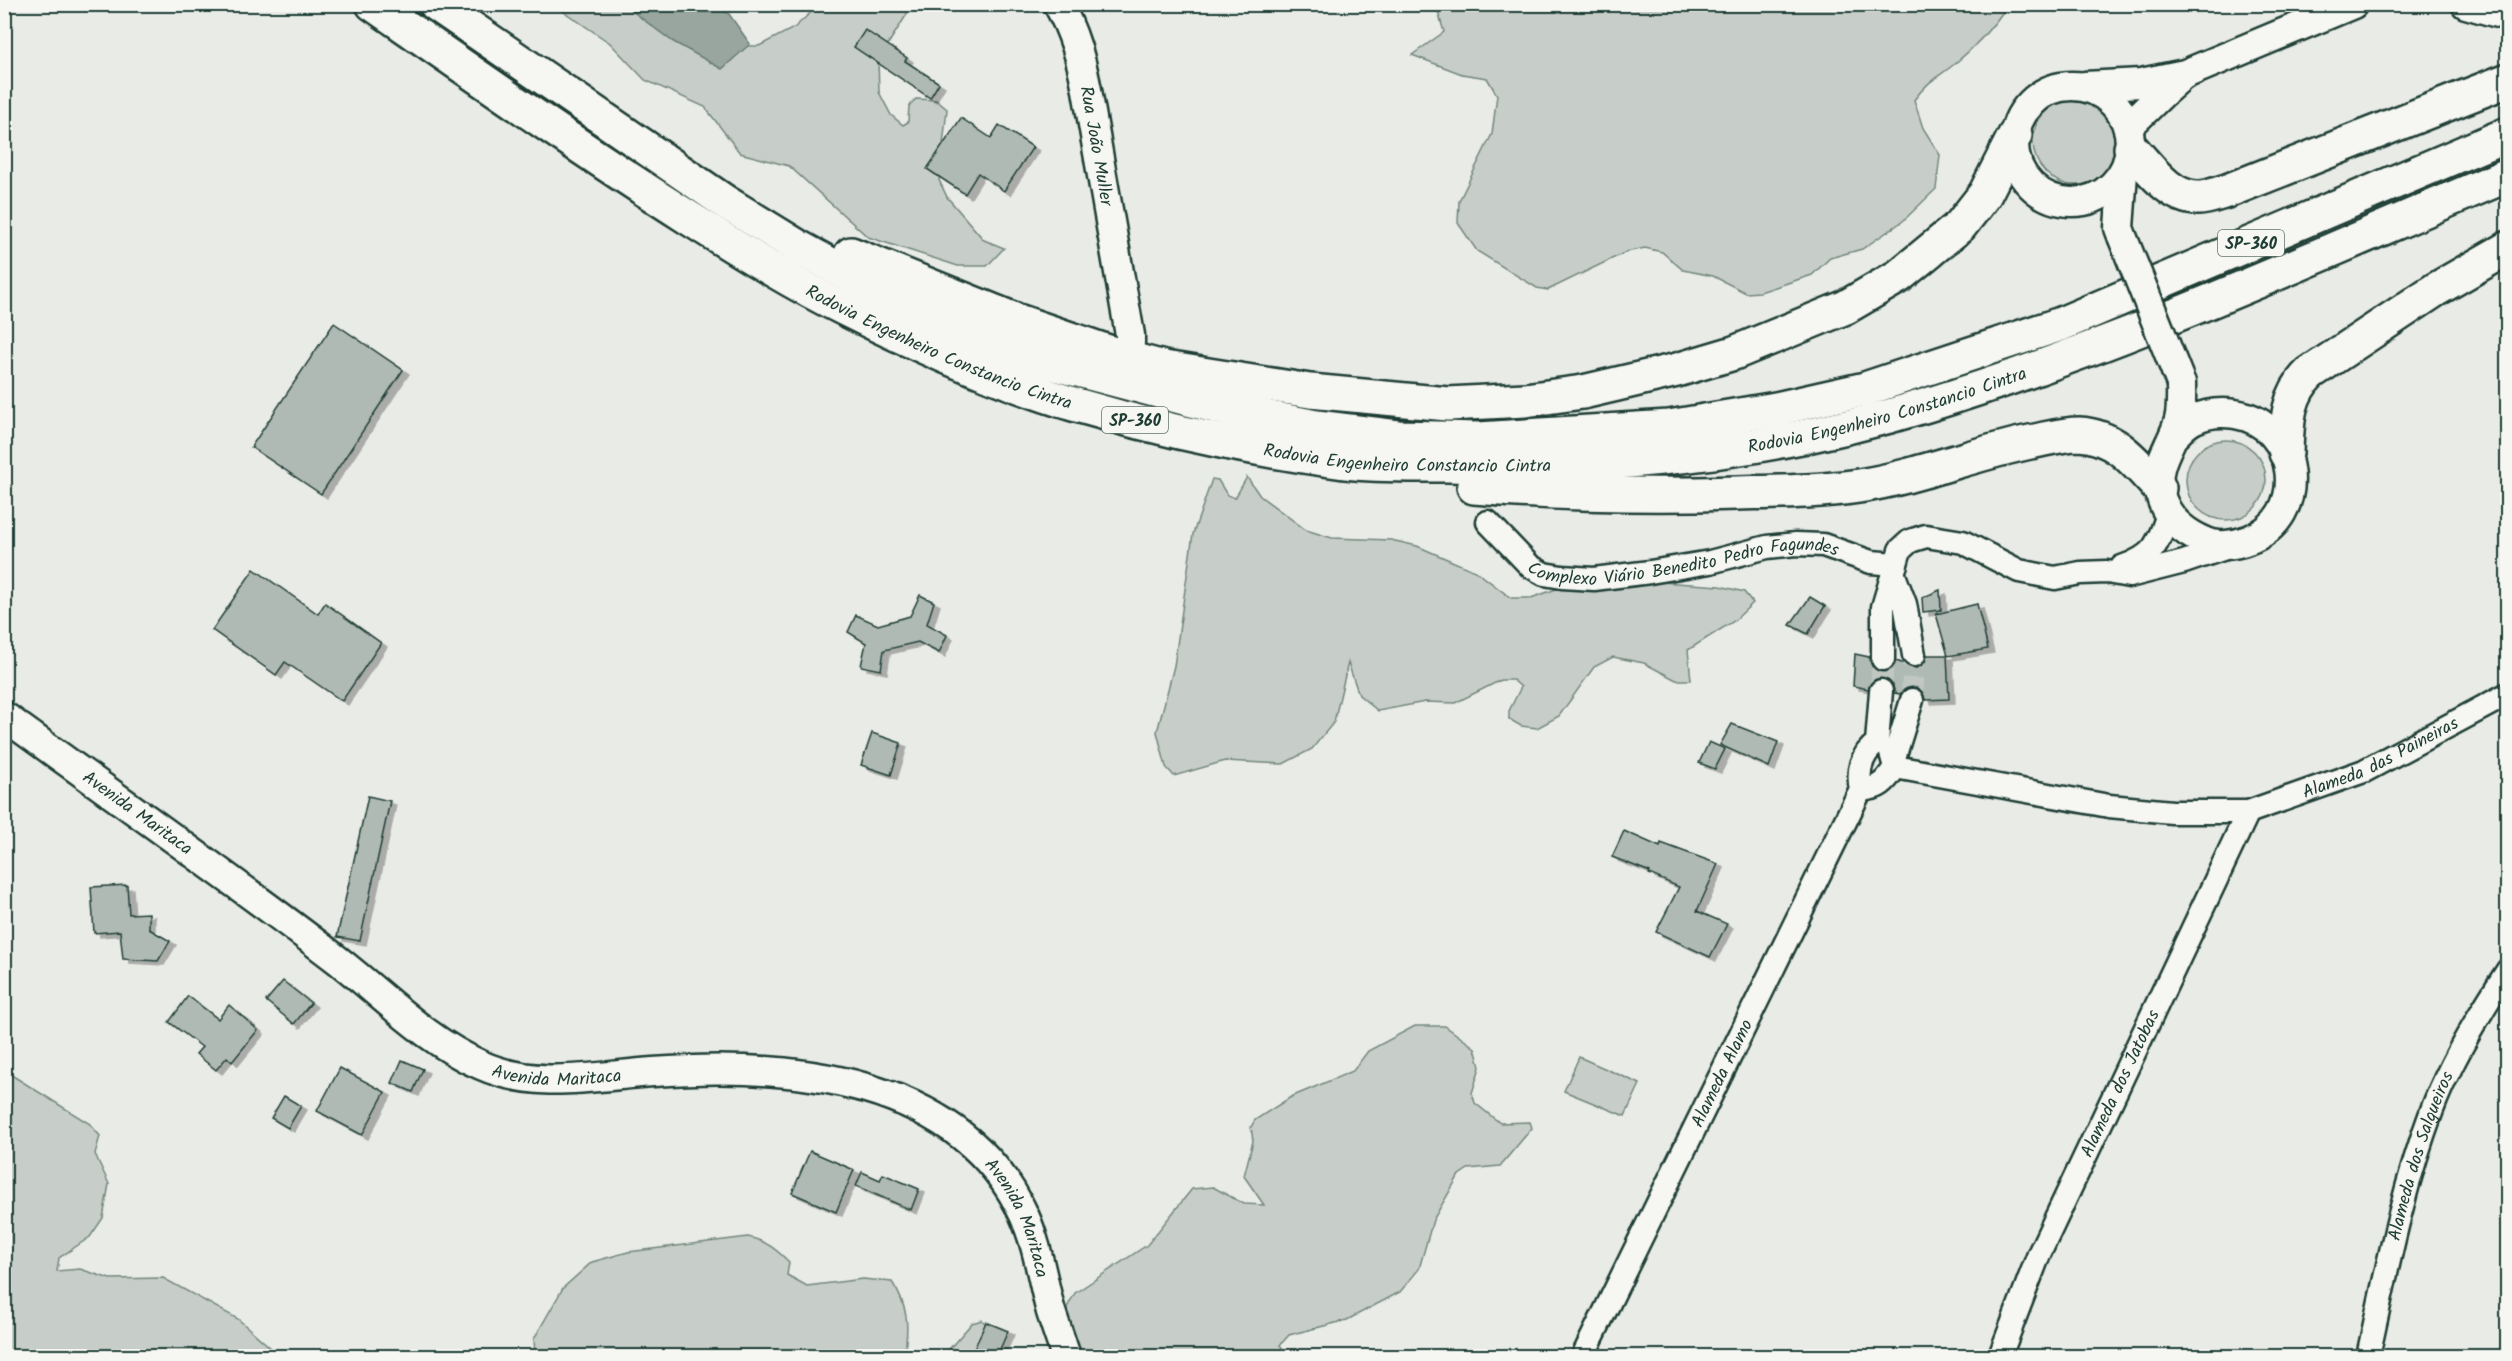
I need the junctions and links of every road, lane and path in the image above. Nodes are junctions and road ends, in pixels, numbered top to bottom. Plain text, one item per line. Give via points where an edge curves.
1 (373, 4) edge
2 (436, 4) edge
3 (1058, 4) edge
4 (2353, 4) edge
5 (2466, 4) edge
6 (2508, 15) edge
7 (2185, 74) junction
8 (2508, 80) edge
9 (2084, 86) junction
10 (2508, 134) edge
11 (2014, 135) junction
12 (2127, 149) junction
13 (2508, 175) edge
14 (725, 202) junction
15 (2068, 202) junction
16 (2121, 232) junction
17 (2508, 248) edge
18 (1124, 292) junction
19 (1123, 357) junction
20 (1164, 368) junction
21 (2180, 382) junction
22 (2221, 412) junction
23 (2174, 436) junction
24 (2286, 453) junction
25 (1349, 463) junction
26 (2163, 501) junction
27 (1488, 522) dead end
28 (2235, 544) junction
29 (1895, 569) junction
30 (2107, 572) junction
31 (1914, 655) tunnel mouth
32 (1883, 659) tunnel mouth
33 (1881, 691) tunnel mouth
34 (2508, 694) edge
35 (1912, 700) tunnel mouth
36 (4, 716) edge
37 (1877, 743) junction
38 (1894, 763) junction
39 (1861, 789) junction
40 (2248, 812) junction
41 (2508, 970) edge
42 (1066, 1356) edge
43 (1583, 1356) edge
44 (2000, 1356) edge
45 (2368, 1356) edge

1 - 25 highway, Rodovia Engenheiro Constancio Cintra / SP-360 via 612,169 750,256 844,309 921,345 1071,403 1209,438
2 - 14 highway, Rodovia Engenheiro Constancio Cintra / SP-360
3 - 18 street, Rua João Muller via 1080,53
4 - 7 street
5 - 6 street
7 - 9 street via 2141,83
7 - 12 street via 2164,91
8 - 12 highway via 2227,191 2199,198 2179,194
9 - 11 street via 2060,86 2039,96 2022,113
9 - 12 street via 2103,94 2119,108
10 - 14 highway, Rodovia Engenheiro Constancio Cintra / SP-360 via 2061,324 1865,388 1776,409 1669,427 1479,439 1398,437 1316,427 1230,410 1044,361 967,332 877,290
11 - 15 street via 2016,159 2027,180 2045,196
11 - 20 highway via 1985,194 1960,226 1899,276 1814,321 1734,353 1677,370 1583,392 1448,404 1310,391
12 - 15 street via 2109,190 2090,200
12 - 16 street
13 - 25 highway, Rodovia Engenheiro Constancio Cintra / SP-360 via 2053,362 1925,406 1838,428 1681,457 1620,463 1523,467
14 - 19 highway via 758,211 964,300
15 - 16 street
16 - 21 street, bridge
17 - 24 highway via 2435,290 2310,373 2291,401
18 - 19 street via 1131,343
18 - 20 street
19 - 20 highway
21 - 22 street
21 - 23 street via 2181,412
22 - 23 street via 2195,419
22 - 24 street via 2248,416 2271,430
23 - 26 street via 2161,460
24 - 28 street via 2291,476 2288,500 2276,521 2258,536
25 - 26 highway via 1441,483 1519,490 1687,496 1795,493 1860,486 2017,445 2080,434 2112,442 2124,450
26 - 28 street via 2185,533 2209,544
26 - 30 street via 2157,545 2140,561
27 - 29 street, Complexo Viário Benedito Pedro Fagundes via 1530,566 1544,574 1562,577 1594,579 1650,572 1796,544 1822,545
28 - 30 street via 2129,576
29 - 30 street via 1899,550 1926,536 1963,542 2019,571 2055,578
29 - 31 street
29 - 32 street via 1883,607
33 - 37 street
34 - 40 street, Alameda das Paineiras via 2364,771
35 - 38 street
36 - 42 street, Avenida Maritaca via 337,960 434,1038 481,1065 524,1079 564,1081 685,1070 782,1071 870,1088 920,1109 972,1144 1003,1177 1024,1216 1040,1259
37 - 38 street via 1885,746
37 - 39 street, Alameda Alamo via 1870,747 1859,768
38 - 39 street via 1886,781
38 - 40 street, Alameda das Paineiras via 2109,806 2172,812
39 - 43 street, Alameda Alamo
40 - 44 street, Alameda dos Jatobas via 2039,1254
41 - 45 street, Alameda dos Salgueiros via 2463,1046 2433,1108 2414,1161 2389,1256

